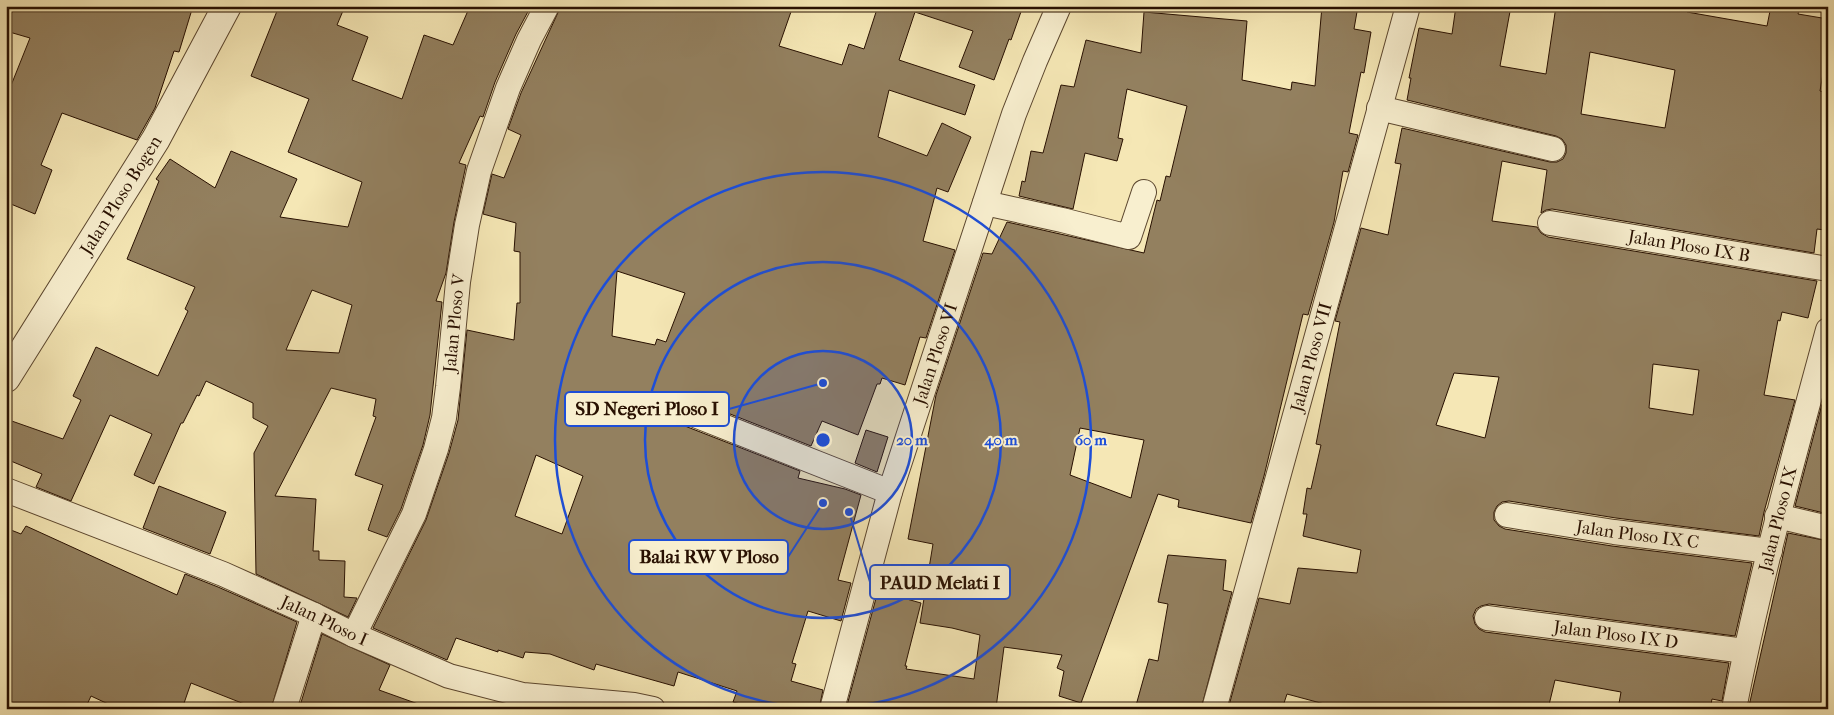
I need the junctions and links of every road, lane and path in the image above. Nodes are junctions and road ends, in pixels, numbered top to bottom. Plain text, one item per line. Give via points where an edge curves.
1 (227, 6) edge
2 (547, 6) edge
3 (1059, 6) edge
4 (1408, 6) edge
5 (1379, 108) junction
6 (1553, 149) dead end
7 (1144, 192) dead end
8 (985, 203) junction
9 (1550, 223) dead end
10 (1828, 269) edge
11 (1828, 330) edge
12 (6, 378) edge
13 (672, 406) dead end
14 (6, 490) edge
15 (890, 492) junction
16 (1508, 515) dead end
17 (1777, 516) junction
18 (1828, 528) edge
19 (1770, 551) junction
20 (314, 615) junction
21 (1487, 618) dead end
22 (354, 636) junction
23 (1745, 651) junction
24 (640, 708) edge
25 (284, 709) edge
26 (832, 709) edge
27 (1214, 709) edge
28 (1734, 709) edge

1 - 12 street, Jalan Ploso Bogen via 156,139
2 - 22 street, Jalan Ploso V via 508,88 479,171 458,282 444,418 436,449 414,514
3 - 8 street, Jalan Ploso VI via 1014,114
4 - 5 street, Jalan Ploso VII
5 - 6 street
5 - 27 street, Jalan Ploso VII
7 - 8 street via 1129,237
8 - 15 street, Jalan Ploso VI
9 - 10 street, Jalan Ploso IX B
11 - 17 street, Jalan Ploso IX
13 - 15 street
14 - 20 street, Jalan Ploso I via 223,574
15 - 26 street, Jalan Ploso VI
16 - 19 street, Jalan Ploso IX C
17 - 18 street
17 - 19 street, Jalan Ploso IX
19 - 23 street, Jalan Ploso IX
20 - 22 street, Jalan Ploso I
20 - 25 street
21 - 23 street, Jalan Ploso IX D
22 - 24 street, Jalan Ploso I via 449,676 523,695
23 - 28 street, Jalan Ploso IX

